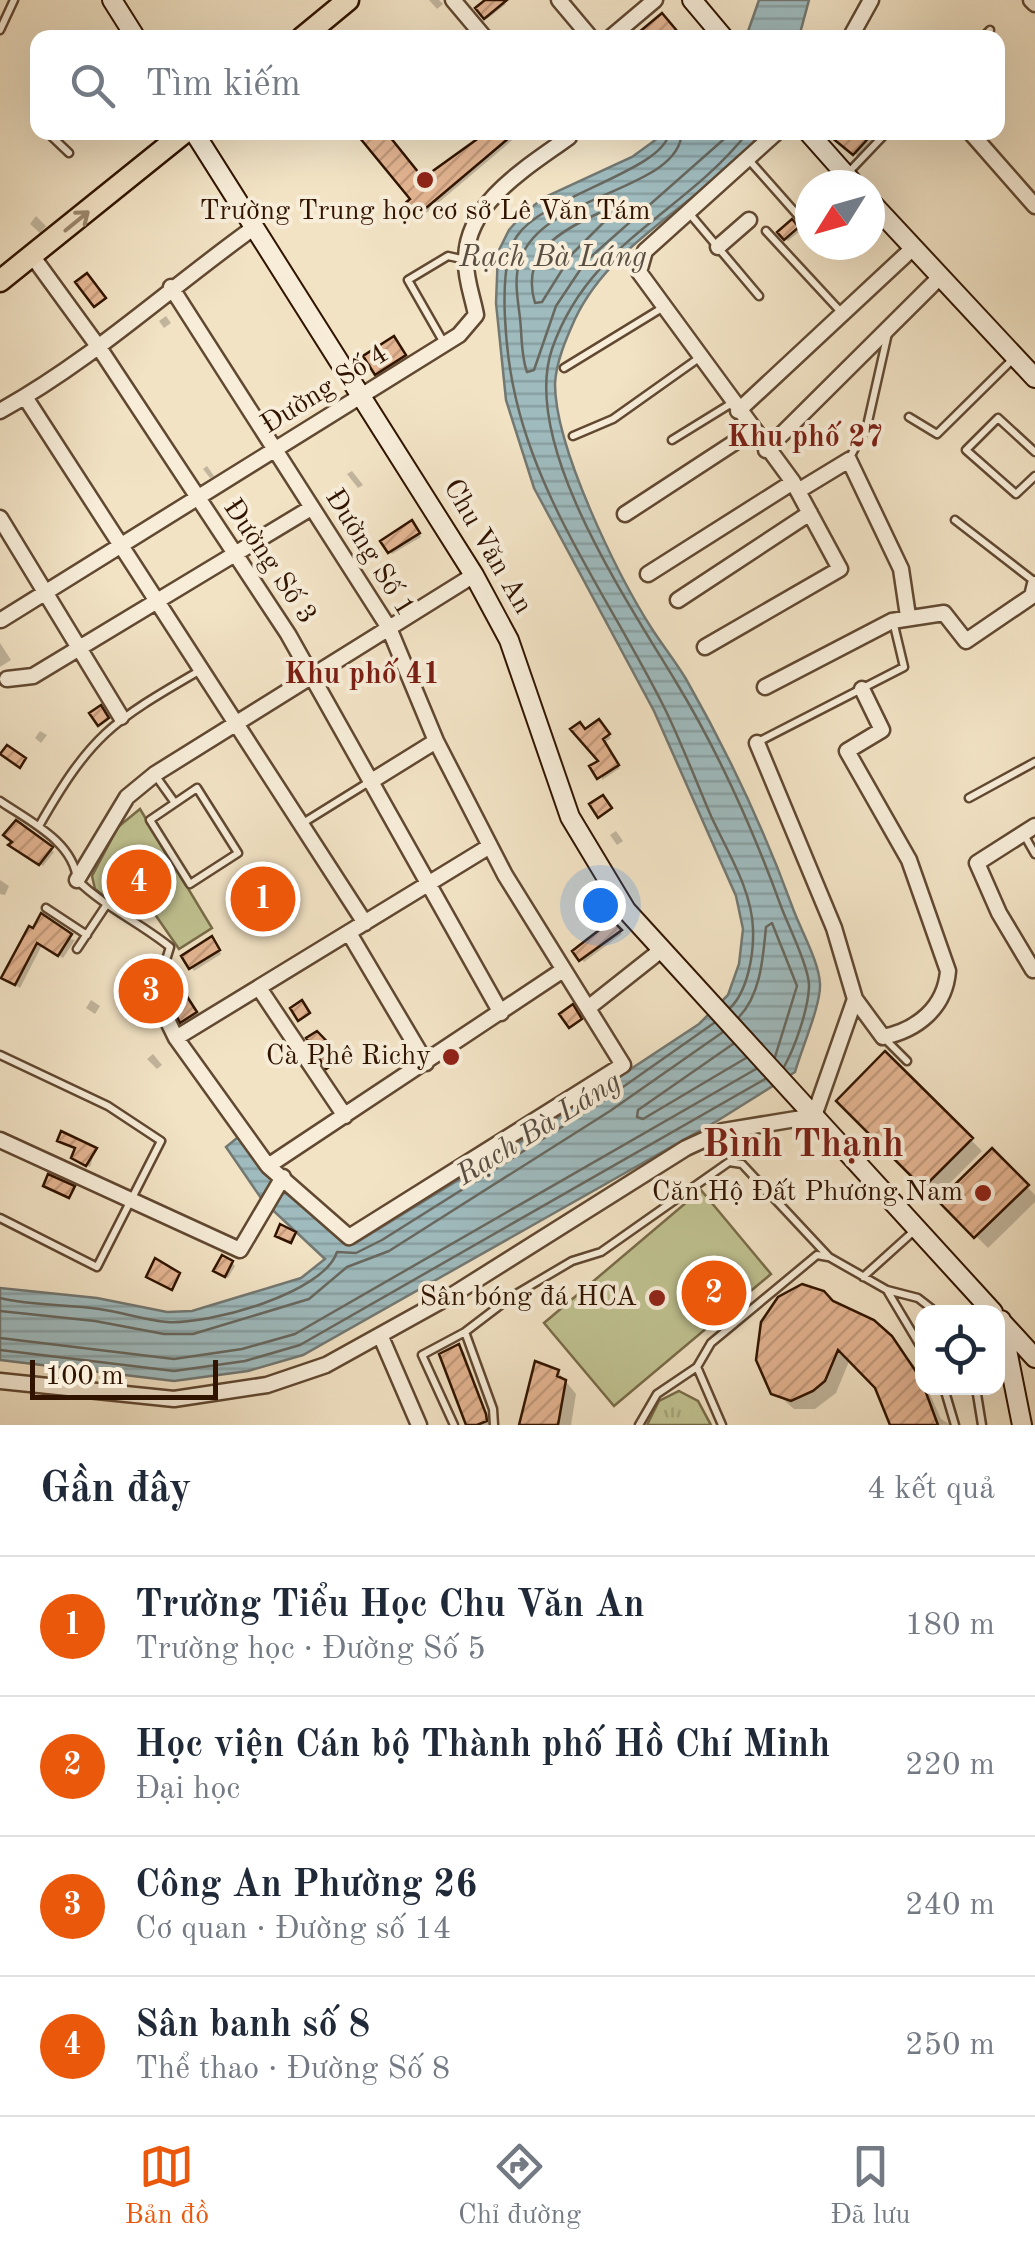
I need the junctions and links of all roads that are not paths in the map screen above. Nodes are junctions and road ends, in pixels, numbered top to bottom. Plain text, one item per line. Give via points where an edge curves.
1 (14, 0) edge
2 (113, 0) edge
3 (348, 0) edge
4 (453, 0) edge
5 (559, 0) edge
6 (655, 0) edge
7 (692, 0) edge
8 (872, 0) edge
9 (0, 30) edge
10 (131, 30) edge
11 (312, 30) edge
12 (478, 30) edge
13 (584, 30) edge
14 (619, 30) edge
15 (718, 30) edge
16 (855, 30) edge
17 (55, 140) edge
18 (175, 140) edge
19 (199, 140) edge
20 (565, 140) edge
21 (768, 140) edge
22 (815, 140) edge
23 (881, 140) edge
24 (977, 140) edge
25 (69, 153) dead end
26 (748, 159) junction
27 (842, 170) edge
28 (858, 170) edge
29 (1035, 206) edge
30 (688, 212) junction
31 (795, 213) edge
32 (885, 218) edge
33 (749, 220) dead end
34 (252, 229) junction
35 (766, 231) dead end
36 (718, 247) junction
37 (912, 248) junction
38 (33, 257) junction
39 (466, 260) junction
40 (939, 278) junction
41 (0, 281) edge
42 (171, 287) junction
43 (760, 296) dead end
44 (664, 307) junction
45 (842, 313) junction
46 (890, 329) junction
47 (444, 344) junction
48 (100, 348) junction
49 (1015, 357) junction
50 (700, 358) junction
51 (564, 368) dead end
52 (1035, 378) edge
53 (360, 394) junction
54 (25, 397) junction
55 (735, 407) junction
56 (0, 411) edge
57 (909, 417) dead end
58 (752, 431) junction
59 (573, 436) dead end
60 (672, 440) dead end
61 (766, 450) junction
62 (274, 451) junction
63 (1035, 452) edge
64 (849, 460) junction
65 (1035, 476) edge
66 (795, 486) junction
67 (197, 498) junction
68 (311, 508) junction
69 (624, 514) dead end
70 (810, 514) junction
71 (0, 518) edge
72 (955, 520) dead end
73 (118, 546) junction
74 (234, 552) junction
75 (648, 574) dead end
76 (474, 575) junction
77 (1035, 583) edge
78 (45, 593) junction
79 (156, 598) junction
80 (678, 600) dead end
81 (900, 619) junction
82 (0, 620) edge
83 (389, 628) junction
84 (78, 647) junction
85 (705, 647) dead end
86 (200, 670) junction
87 (313, 675) junction
88 (4, 684) edge
89 (765, 687) dead end
90 (862, 689) junction
91 (120, 717) junction
92 (235, 724) junction
93 (436, 741) junction
94 (757, 743) joint
95 (1035, 762) edge
96 (155, 774) junction
97 (370, 782) junction
98 (969, 798) dead end
99 (0, 801) edge
100 (174, 803) junction
101 (300, 824) junction
102 (39, 826) junction
103 (1029, 830) edge
104 (490, 846) junction
105 (1035, 854) edge
106 (78, 880) junction
107 (425, 886) junction
108 (106, 907) junction
109 (46, 908) dead end
110 (365, 923) junction
111 (349, 932) junction
112 (86, 935) junction
113 (77, 949) dead end
114 (660, 951) junction
115 (563, 970) junction
116 (1034, 971) edge
117 (259, 988) junction
118 (155, 995) joint
119 (854, 999) junction
120 (588, 1008) junction
121 (500, 1013) junction
122 (882, 1037) junction
123 (176, 1038) junction
124 (0, 1055) edge
125 (907, 1061) dead end
126 (426, 1062) junction
127 (345, 1116) junction
128 (814, 1116) junction
129 (0, 1140) edge
130 (268, 1166) junction
131 (280, 1183) junction
132 (132, 1199) junction
133 (0, 1218) edge
134 (916, 1230) junction
135 (829, 1257) junction
136 (863, 1276) junction
137 (887, 1290) junction
138 (927, 1305) edge
139 (986, 1305) edge
140 (1005, 1326) edge
141 (464, 1332) junction
142 (381, 1337) junction
143 (915, 1337) edge
144 (1005, 1352) edge
145 (1035, 1358) edge
146 (697, 1368) junction
147 (0, 1381) edge
148 (946, 1395) edge
149 (977, 1395) edge
150 (419, 1425) edge
151 (454, 1425) edge
152 (494, 1425) edge
153 (639, 1425) edge
154 (722, 1425) edge
155 (955, 1425) edge
156 (982, 1425) edge
157 (1022, 1425) edge

1 - 9 lane
2 - 10 street
3 - 11 main road
4 - 12 street
5 - 13 street
6 - 14 street
7 - 15 street
8 - 16 street
17 - 25 lane
38 -> 18 main road
19 - 34 street, Chu Văn An
20 - 39 street, Đường Số 4 via 491,200
21 - 26 street
22 - 27 street
23 - 28 lane
24 - 29 street
26 - 30 street
26 - 31 lane
30 - 36 lane
30 - 44 street via 645,251 639,272
32 - 37 street
33 - 36 street
34 - 42 street
34 - 53 street, Chu Văn An
35 - 45 lane
36 - 43 lane
37 - 40 street
37 - 45 street
38 - 41 main road
38 - 48 street, Đường Số 3
39 - 47 street, Đường Số 4 via 476,315
39 - 47 lane via 448,256 408,280
40 - 46 street
40 - 49 street
42 - 48 street
42 - 62 street, Đường Số 1
44 - 50 street
44 - 51 lane
45 - 55 street
46 - 61 street
46 - 64 lane via 867,426
47 - 53 street, Đường Số 4
48 - 54 street
48 - 67 street, Đường Số 3
49 - 52 street
49 - 57 lane via 937,434
50 - 55 street
50 - 59 lane via 612,419
53 - 62 street, Đường Số 4
53 - 76 street, Chu Văn An
54 - 56 street
54 - 73 street
55 - 58 street
55 - 60 lane
58 - 61 street
58 - 69 street
61 - 66 street
62 - 67 street, Đường Số 4
62 - 68 street, Đường Số 1
63 - 65 lane via 998,418 966,450 1016,494
64 - 66 street
64 - 81 street via 901,569
66 - 70 street
66 - 75 street
67 - 73 street, Đường Số 4
67 - 74 street, Đường Số 3
68 - 74 street
68 - 83 street, Đường Số 1
70 - 80 street
70 - 85 street via 840,569
71 - 78 street
72 - 77 lane
73 - 78 street, Đường Số 4
73 - 79 street
74 - 79 street
74 - 87 street, Đường Số 3
76 - 83 street
76 - 114 street, Chu Văn An via 509,640 570,817 626,910
77 - 81 street via 1032,596 966,641 944,613
78 - 82 street, Đường Số 4
78 - 84 street
79 - 84 street
79 - 86 street
81 - 89 street
81 - 90 lane via 904,667
83 - 87 street
83 - 93 street, Đường Số 1
84 - 88 street via 33,676
84 - 91 street
86 - 91 lane
86 - 92 street
87 - 92 street
87 - 97 street, Đường Số 3
90 - 94 lane
90 - 122 street via 882,730 847,751 909,860 948,971 929,1015 906,1032
91 - 102 lane via 92,743
92 - 96 street
92 - 101 street
93 - 97 street
93 - 104 street, Đường Số 1
94 - 119 street via 834,928
95 - 98 lane
96 - 100 lane
96 - 106 street via 127,798
97 - 101 lane
97 - 107 street, Đường Số 3
99 - 102 lane
100 - 100 lane via 150,820 190,884 238,853 197,788
101 - 110 street
102 - 106 lane via 76,863
103 - 105 lane
103 - 116 street via 977,862
104 - 107 street
104 - 115 street, Đường Số 1
106 - 108 lane
107 - 110 street
107 - 121 street, Đường Số 3
108 - 112 lane
108 - 118 lane via 170,947
109 - 112 lane
110 - 111 street
111 - 117 street
111 - 126 street
112 - 113 lane
114 - 120 street
114 - 128 street, Chu Văn An
115 - 120 street, Đường Số 1
115 - 121 street
117 - 123 street
117 - 127 street
118 - 123 street
119 - 122 street
119 - 128 street
120 - 131 street, Đường Số 1 via 623,1065 349,1237
121 - 126 street
122 - 125 lane
123 - 130 street
124 - 132 lane via 108,1106 161,1140
126 - 127 street
127 - 130 street
128 - 134 street
128 - 142 street via 723,1131 686,1148
129 - 132 street
130 - 131 street
131 - 132 street via 240,1250
132 - 133 lane via 97,1267
134 - 136 lane
134 - 139 street
135 - 136 lane
135 - 141 lane via 742,1164 730,1162 601,1252 572,1262
135 - 146 lane via 817,1255 711,1343
136 - 137 lane
137 - 138 lane
137 - 143 lane
140 - 145 street
141 - 151 lane via 422,1355
141 - 152 lane
142 - 147 street via 326,1366 227,1394 174,1399
142 - 150 street
144 - 157 street
146 - 153 lane via 648,1403
146 - 154 lane
148 - 155 lane
149 - 156 lane

